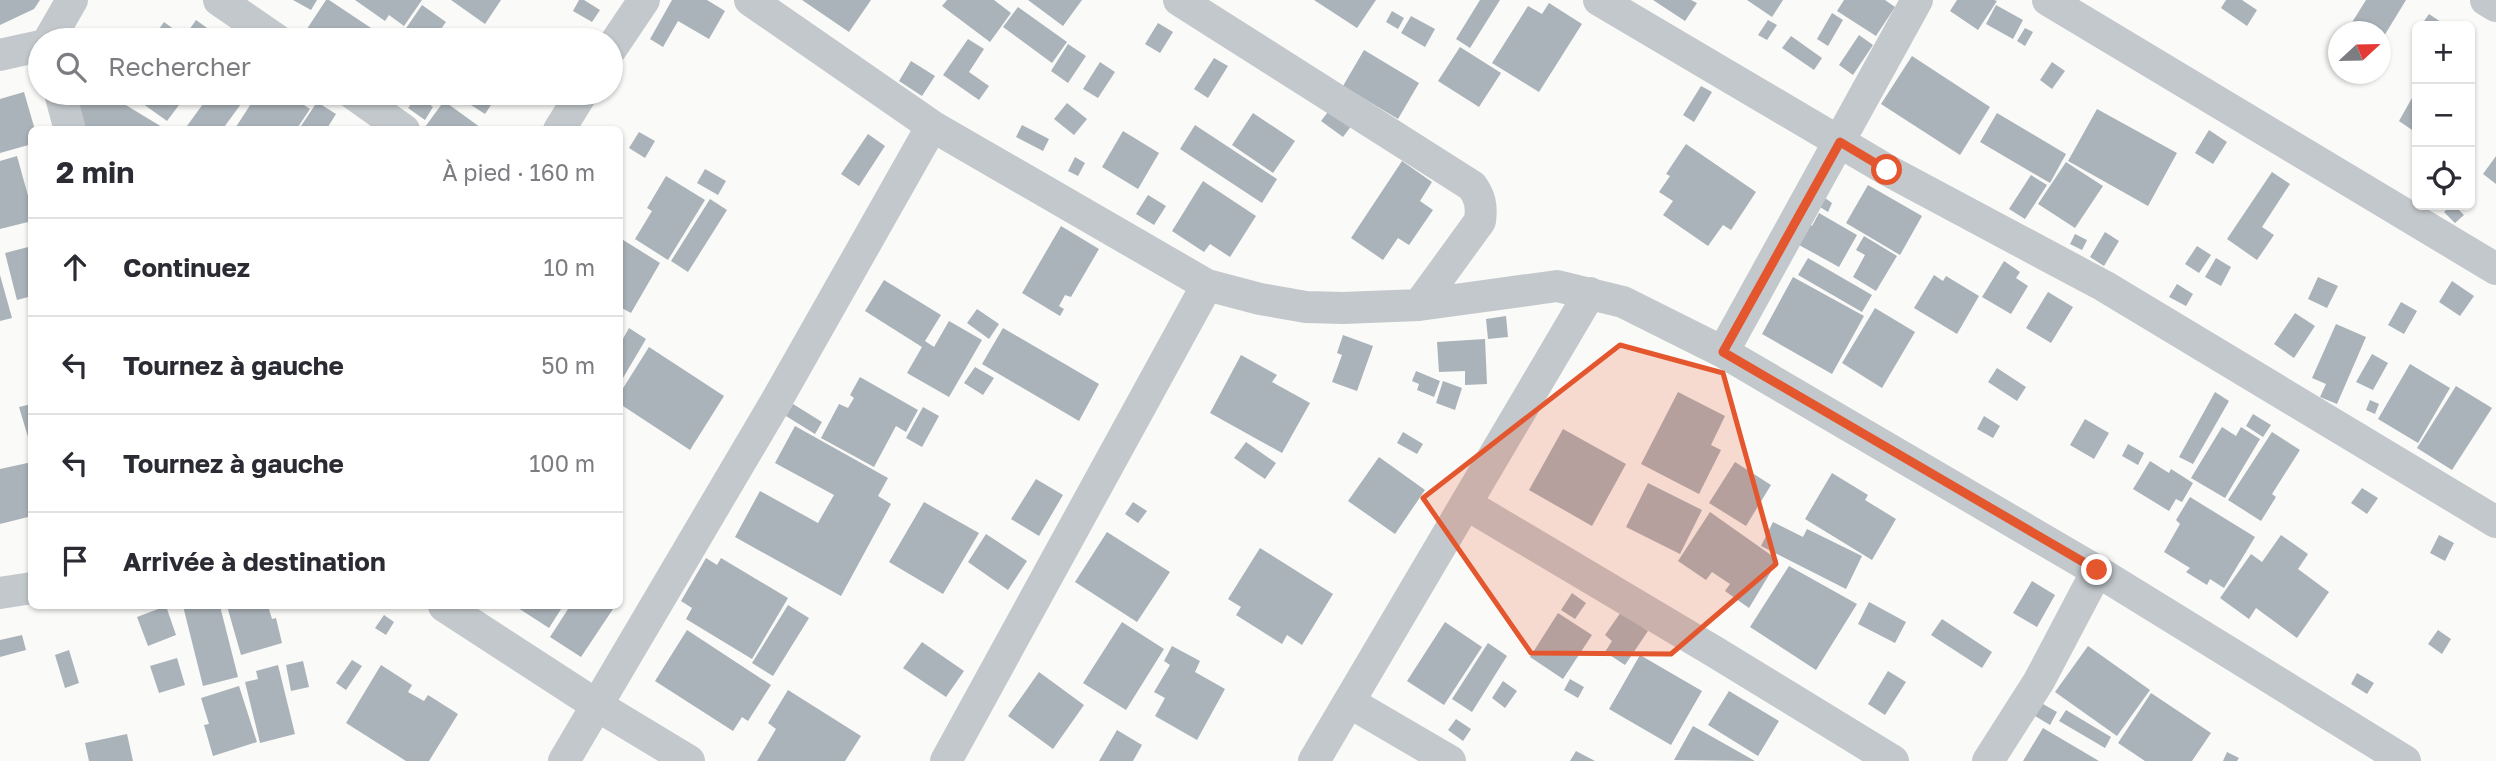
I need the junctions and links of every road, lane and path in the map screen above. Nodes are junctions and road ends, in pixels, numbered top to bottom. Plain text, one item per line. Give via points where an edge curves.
1 (72, 0) edge
2 (219, 0) edge
3 (644, 0) edge
4 (751, 0) edge
5 (1178, 0) edge
6 (1600, 0) edge
7 (1917, 0) edge
8 (2048, 0) edge
9 (2486, 0) edge
10 (2496, 6) edge
11 (56, 28) edge
12 (260, 28) edge
13 (623, 31) edge
14 (28, 49) edge
15 (0, 55) edge
16 (63, 105) edge
17 (369, 105) edge
18 (575, 105) edge
19 (69, 126) edge
20 (398, 126) edge
21 (561, 126) edge
22 (932, 126) junction
23 (1840, 142) junction
24 (2496, 269) edge
25 (1206, 285) junction
26 (1590, 293) junction
27 (1419, 305) junction
28 (1723, 352) junction
29 (1466, 504) junction
30 (2496, 523) edge
31 (2097, 570) junction
32 (28, 589) edge
33 (0, 593) edge
34 (449, 609) edge
35 (1349, 702) junction
36 (597, 706) junction
37 (564, 761) edge
38 (689, 761) edge
39 (946, 761) edge
40 (1314, 761) edge
41 (1450, 761) edge
42 (1893, 761) edge
43 (1988, 761) edge
44 (2405, 761) edge

1 - 11 street
2 - 12 street
3 - 13 street
4 - 22 street
5 - 27 street via 1472,186 1479,196 1480,221
6 - 23 street
7 - 23 street
8 - 24 street
9 - 10 street
14 - 15 street
16 - 19 street
17 - 20 street
18 - 21 street
22 - 25 street
22 - 36 street
23 - 28 street
23 - 30 street via 2104,285
25 - 27 street via 1306,307
25 - 39 street
26 - 27 street via 1558,286
26 - 28 street via 1623,302
26 - 29 street
28 - 31 street
29 - 35 street
29 - 42 street
31 - 43 street via 2039,681
31 - 44 street
32 - 33 street
34 - 36 street
35 - 40 street
35 - 41 street
36 - 37 street
36 - 38 street

